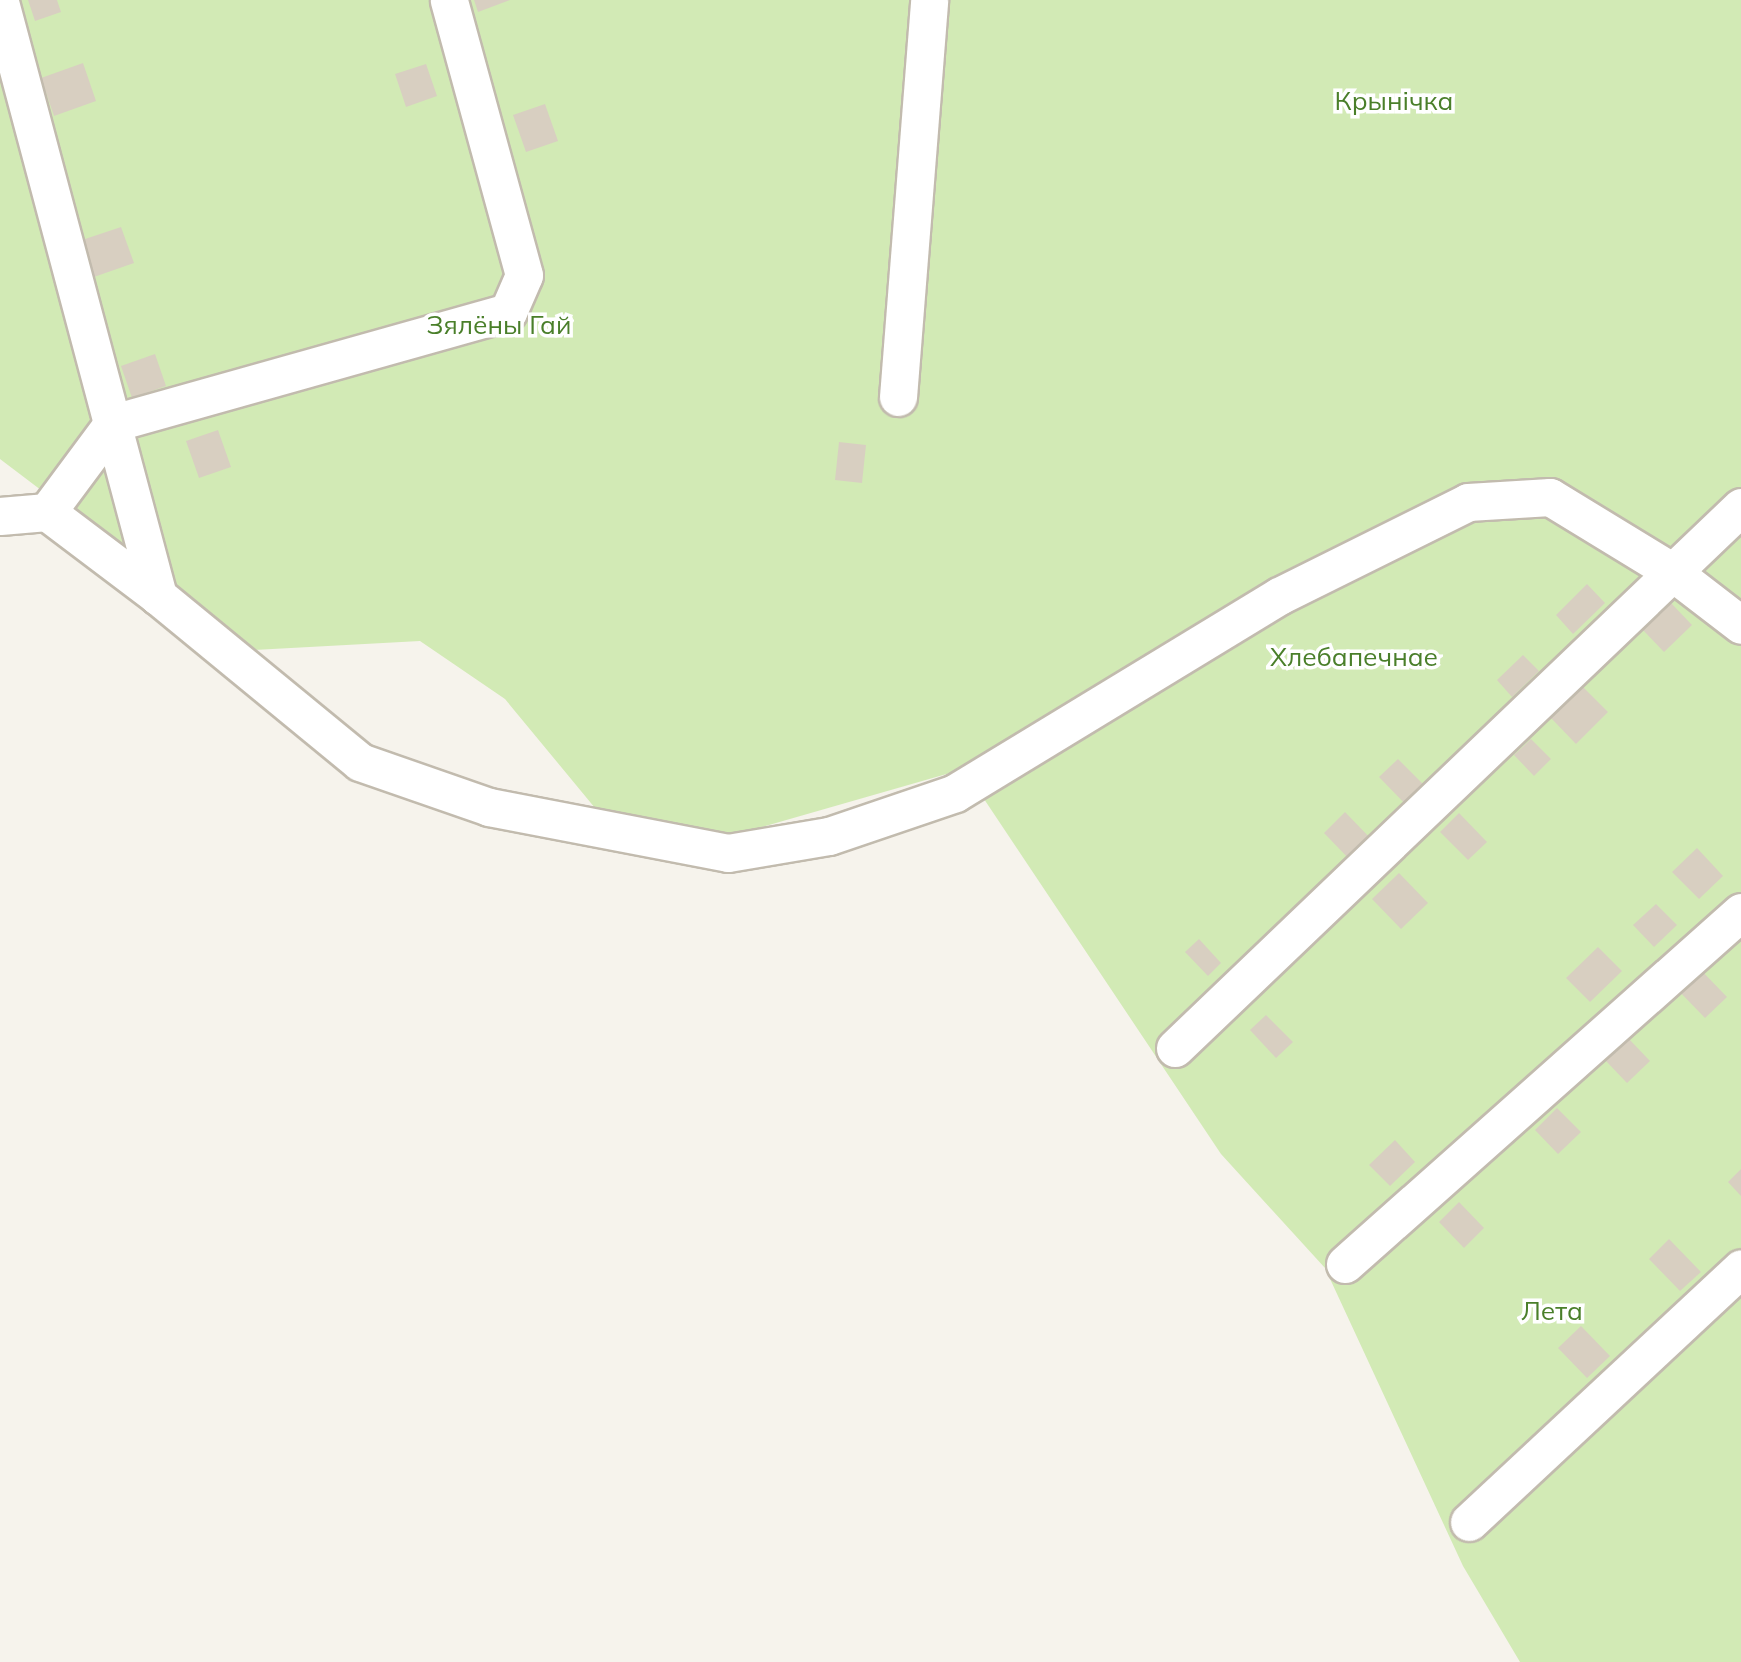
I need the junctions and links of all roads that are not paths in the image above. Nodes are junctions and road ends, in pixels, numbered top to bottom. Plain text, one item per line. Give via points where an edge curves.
1 (449, 0) edge
2 (929, 0) edge
3 (0, 2) edge
4 (898, 397) dead end
5 (113, 423) junction
6 (1741, 506) edge
7 (47, 512) junction
8 (0, 516) edge
9 (1671, 571) junction
10 (158, 596) junction
11 (1741, 625) edge
12 (1741, 912) edge
13 (1175, 1048) dead end
14 (1345, 1264) dead end
15 (1741, 1268) edge
16 (1469, 1522) dead end

1 - 5 street via 524,275 508,312
2 - 4 street
3 - 5 street
5 - 7 street
5 - 10 street
6 - 9 street
7 - 8 street
7 - 10 street
9 - 10 street via 1550,497 1468,502 1279,596 955,793 829,836 728,853 489,807 360,762
9 - 11 street
9 - 13 street
12 - 14 street
15 - 16 street

